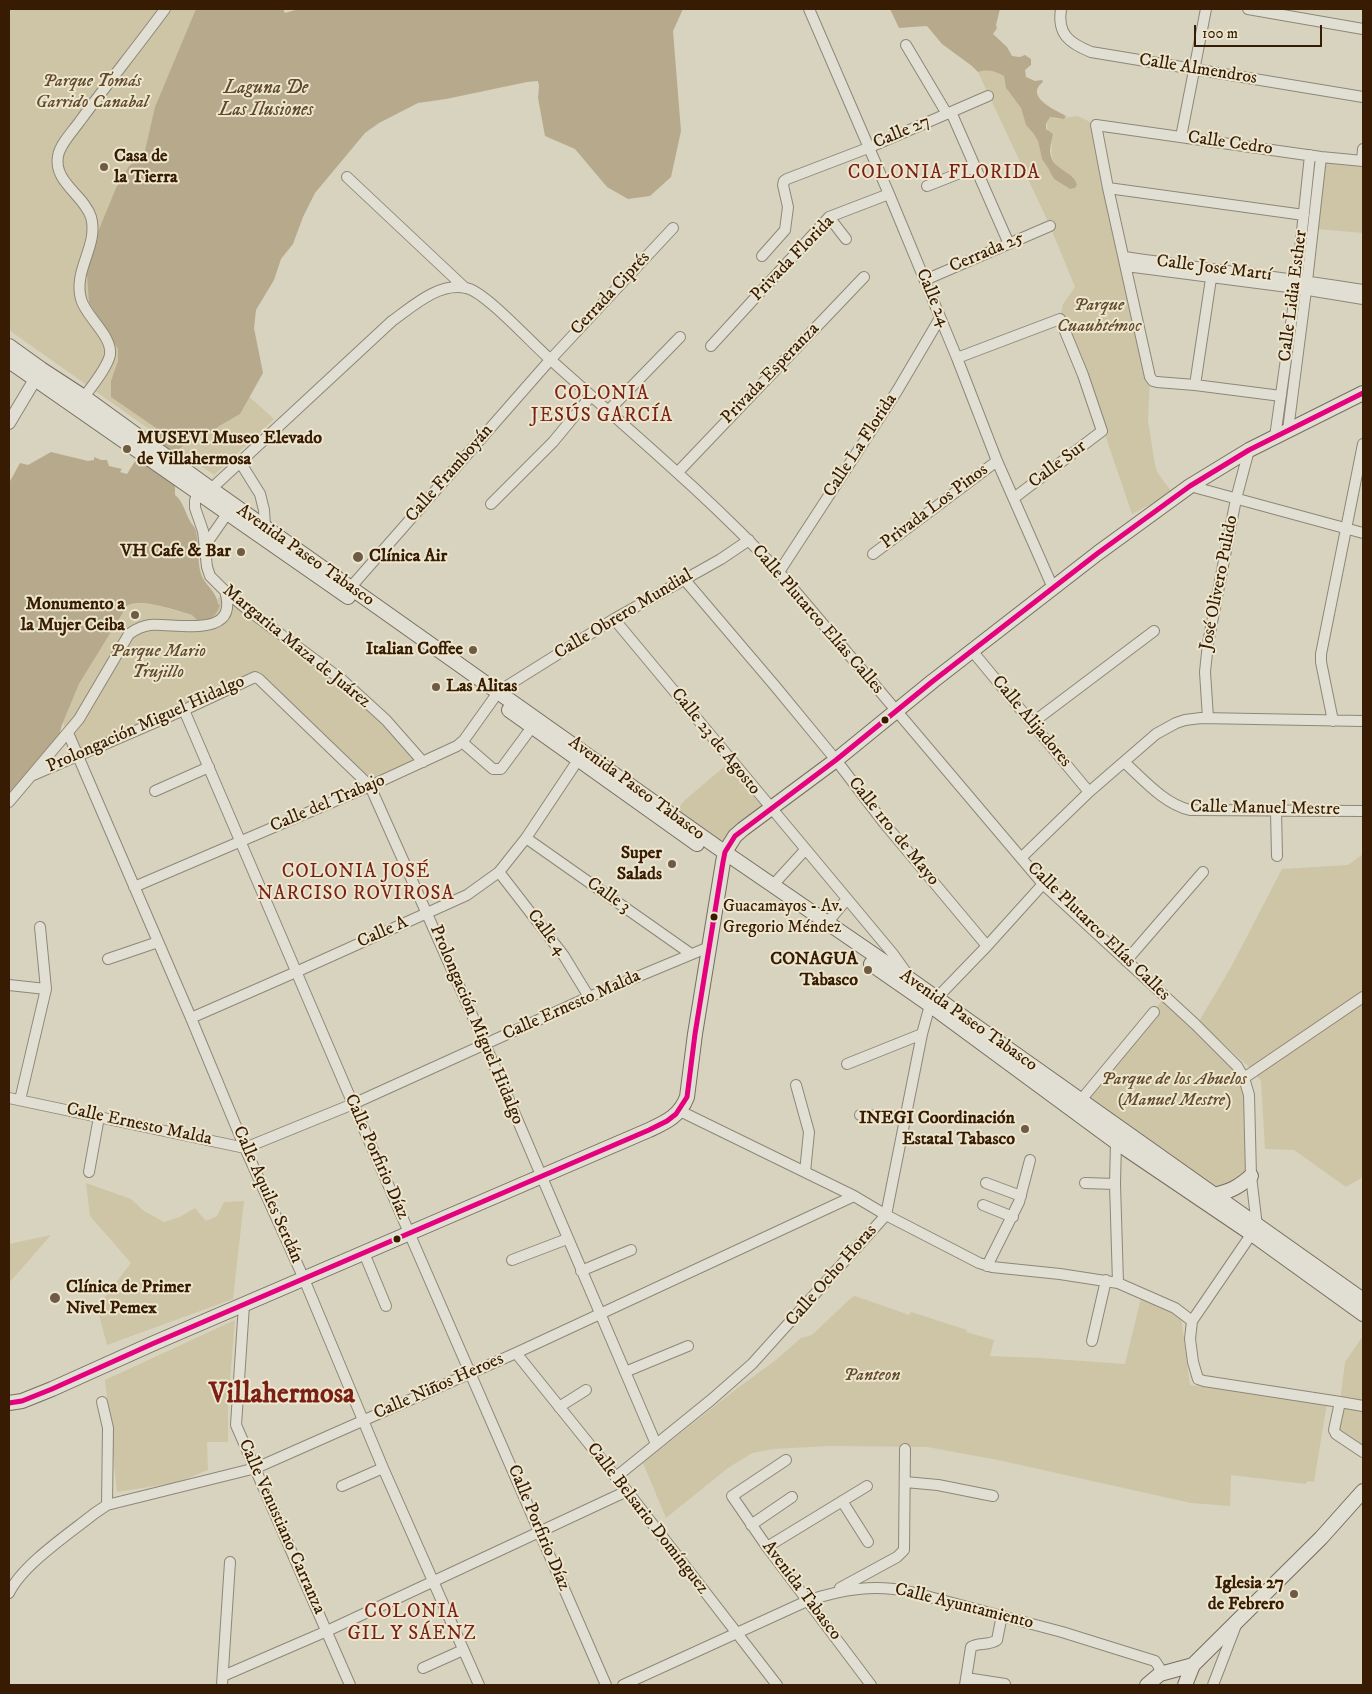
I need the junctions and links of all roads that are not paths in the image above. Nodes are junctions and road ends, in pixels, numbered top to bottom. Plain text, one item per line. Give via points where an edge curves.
1 (165, 9) edge
2 (809, 9) edge
3 (1061, 9) edge
4 (1206, 9) edge
5 (1248, 9) edge
6 (1363, 29) edge
7 (906, 45) dead end
8 (1195, 70) junction
9 (988, 96) dead end
10 (1363, 97) edge
11 (949, 112) junction
12 (1181, 137) junction
13 (868, 148) junction
14 (1363, 149) edge
15 (1310, 155) junction
16 (1320, 157) junction
17 (1362, 161) edge
18 (975, 167) junction
19 (347, 177) dead end
20 (927, 186) dead end
21 (1108, 188) junction
22 (889, 194) junction
23 (1304, 215) junction
24 (829, 216) junction
25 (1050, 226) dead end
26 (673, 228) dead end
27 (846, 239) dead end
28 (1009, 244) junction
29 (762, 256) dead end
30 (1126, 262) junction
31 (1212, 274) junction
32 (864, 277) dead end
33 (925, 280) junction
34 (1302, 284) junction
35 (464, 287) junction
36 (1363, 290) edge
37 (1363, 300) edge
38 (940, 318) junction
39 (680, 337) dead end
40 (9, 346) edge
41 (711, 346) dead end
42 (958, 358) junction
43 (9, 360) edge
44 (550, 360) junction
45 (38, 374) junction
46 (1195, 385) junction
47 (1363, 393) edge
48 (591, 396) junction
49 (1281, 396) junction
50 (84, 397) junction
51 (609, 410) junction
52 (9, 423) edge
53 (1288, 430) junction
54 (1275, 437) junction
55 (1363, 444) edge
56 (1249, 450) junction
57 (997, 461) junction
58 (240, 462) junction
59 (678, 472) junction
60 (1190, 486) junction
61 (211, 489) junction
62 (197, 492) junction
63 (1014, 498) junction
64 (1236, 499) junction
65 (491, 504) dead end
66 (227, 514) junction
67 (264, 526) junction
68 (1347, 529) junction
69 (1363, 533) edge
70 (749, 540) junction
71 (204, 547) junction
72 (873, 554) dead end
73 (779, 572) junction
74 (684, 580) junction
75 (350, 588) junction
76 (1053, 588) junction
77 (225, 591) junction
78 (614, 619) junction
79 (1154, 631) dead end
80 (973, 652) junction
81 (496, 695) junction
82 (184, 710) junction
83 (896, 711) junction
84 (1208, 718) junction
85 (1333, 721) junction
86 (1363, 721) edge
87 (1032, 723) junction
88 (532, 727) junction
89 (68, 732) junction
90 (462, 742) junction
91 (78, 757) junction
92 (578, 760) junction
93 (836, 760) junction
94 (423, 762) junction
95 (1124, 762) junction
96 (209, 767) junction
97 (30, 776) junction
98 (370, 786) junction
99 (155, 791) dead end
100 (1090, 792) junction
101 (9, 802) edge
102 (771, 809) junction
103 (1276, 811) junction
104 (1363, 811) edge
105 (526, 838) junction
106 (241, 841) junction
107 (805, 850) junction
108 (1277, 856) dead end
109 (724, 857) junction
110 (1021, 858) junction
111 (499, 872) junction
112 (1202, 872) dead end
113 (1044, 884) junction
114 (773, 886) junction
115 (134, 887) junction
116 (847, 900) junction
117 (428, 913) junction
118 (827, 923) junction
119 (40, 927) dead end
120 (158, 942) junction
121 (987, 946) junction
122 (709, 947) junction
123 (691, 954) junction
124 (892, 954) junction
125 (876, 957) junction
126 (108, 959) dead end
127 (1126, 961) junction
128 (296, 972) junction
129 (911, 980) junction
130 (9, 985) edge
131 (46, 989) junction
132 (1363, 996) edge
133 (589, 997) junction
134 (933, 1002) junction
135 (1154, 1012) dead end
136 (192, 1018) junction
137 (922, 1034) junction
138 (485, 1044) junction
139 (847, 1064) dead end
140 (1244, 1078) junction
141 (796, 1085) dead end
142 (9, 1098) edge
143 (20, 1100) junction
144 (1081, 1100) junction
145 (353, 1104) junction
146 (680, 1111) junction
147 (860, 1115) dead end
148 (99, 1117) junction
149 (905, 1117) junction
150 (1116, 1142) junction
151 (245, 1148) junction
152 (1030, 1160) dead end
153 (89, 1172) dead end
154 (805, 1172) junction
155 (541, 1176) junction
156 (1251, 1176) junction
157 (986, 1183) dead end
158 (1085, 1183) dead end
159 (1115, 1184) junction
160 (1214, 1195) junction
161 (854, 1196) junction
162 (1022, 1196) junction
163 (983, 1205) dead end
164 (886, 1215) junction
165 (1013, 1217) junction
166 (1254, 1230) junction
167 (410, 1234) junction
168 (567, 1238) junction
169 (631, 1250) dead end
170 (364, 1253) junction
171 (512, 1260) dead end
172 (987, 1266) junction
173 (581, 1271) junction
174 (304, 1279) junction
175 (1106, 1280) junction
176 (1118, 1282) junction
177 (1363, 1300) edge
178 (244, 1304) junction
179 (386, 1306) dead end
180 (600, 1314) junction
181 (1363, 1314) edge
182 (1192, 1321) junction
183 (1092, 1340) dead end
184 (688, 1346) dead end
185 (516, 1353) junction
186 (625, 1372) junction
187 (470, 1373) junction
188 (586, 1390) dead end
189 (102, 1402) dead end
190 (1340, 1402) junction
191 (9, 1403) edge
192 (1363, 1406) edge
193 (559, 1407) junction
194 (363, 1421) junction
195 (656, 1444) junction
196 (904, 1449) dead end
197 (1363, 1452) edge
198 (786, 1460) dead end
199 (256, 1468) junction
200 (383, 1468) junction
201 (616, 1477) junction
202 (905, 1482) junction
203 (342, 1486) dead end
204 (867, 1486) dead end
205 (626, 1491) junction
206 (1363, 1491) edge
207 (992, 1496) dead end
208 (792, 1497) dead end
209 (842, 1501) junction
210 (107, 1505) junction
211 (751, 1525) junction
212 (539, 1531) junction
213 (868, 1542) dead end
214 (767, 1547) junction
215 (230, 1562) dead end
216 (432, 1580) junction
217 (9, 1593) edge
218 (830, 1593) junction
219 (807, 1601) junction
220 (1002, 1615) junction
221 (1237, 1621) junction
222 (327, 1631) junction
223 (735, 1633) junction
224 (463, 1650) junction
225 (1193, 1665) junction
226 (424, 1668) dead end
227 (1160, 1674) junction
228 (222, 1680) edge
229 (966, 1681) edge
230 (1005, 1684) dead end
231 (350, 1685) edge
232 (479, 1685) edge
233 (606, 1685) edge
234 (623, 1685) edge
235 (777, 1685) edge
236 (871, 1685) edge
237 (1147, 1685) edge
238 (1184, 1685) edge
239 (1213, 1685) edge

1 - 50 street via 58,154 58,169 63,180 84,203 91,218 92,237 81,269 79,289 83,305 110,350 98,379
2 - 13 street, Calle 24
3 - 8 street, Calle Almendros via 1063,33 1083,49
4 - 8 street
5 - 6 street
7 - 11 street
8 - 10 street, Calle Almendros
8 - 12 street
9 - 11 street, Calle 27
11 - 13 street, Calle 27
11 - 18 street
12 - 15 street, Calle Cedro
12 - 21 street, Calle Cedro via 1096,125
13 - 22 street, Calle 24
13 - 29 street, Calle 27 via 784,181 788,207 785,230
14 - 17 street
15 - 16 street, Calle Cedro
15 - 23 street, Calle Lidia Esther
16 - 17 street, Calle Cedro
16 - 34 street, Calle Lidia Esther
18 - 20 street
18 - 28 street
19 - 35 street, Calle Plutarco Elías Calles
21 - 23 street
21 - 30 street
22 - 24 street, Privada Florida
22 - 33 street, Calle 24
23 - 34 street, Calle Lidia Esther
24 - 27 street
24 - 41 street, Privada Florida
25 - 28 street, Cerrada 25
26 - 44 street, Cerrada Ciprés
28 - 33 street, Cerrada 25
30 - 31 street, Calle José Martí
30 - 46 street via 1150,377 1157,382
31 - 34 street, Calle José Martí
31 - 46 street
32 - 59 street, Privada Esperanza
33 - 38 street, Calle 24
34 - 36 street, Calle José Martí
34 - 37 street, Calle José Martí
34 - 49 street, Calle Lidia Esther
34 - 53 street, Calle Lidia Esther
35 - 44 street, Calle Plutarco Elías Calles via 484,297
35 - 58 street via 436,292 392,321
38 - 42 street, Calle 24
38 - 73 street, Calle La Florida via 897,391
39 - 51 street
40 - 45 main road, Avenida Paseo Tabasco
42 - 57 street, Calle 24
42 - 63 street, Calle Sur via 1060,319 1083,375 1102,431
43 - 45 main road, Avenida Paseo Tabasco
44 - 48 street, Calle Plutarco Elías Calles
44 - 75 street, Calle Framboyán
45 - 50 main road, Avenida Paseo Tabasco
45 - 52 street
45 - 62 main road, Avenida Paseo Tabasco
46 - 49 street
47 - 53 main road
48 - 51 street, Calle Plutarco Elías Calles
48 - 65 street via 553,442
49 - 54 street, Calle Lidia Esther
50 - 61 main road, Avenida Paseo Tabasco
51 - 59 street, Calle Plutarco Elías Calles
53 - 54 main road
54 - 56 main road
55 - 68 street
56 - 60 main road
56 - 64 street, José Olivero Pulido
57 - 63 street, Calle 24
57 - 72 street, Privada Los Pinos
58 - 61 street
58 - 67 street via 260,494
59 - 70 street, Calle Plutarco Elías Calles
60 - 64 street
60 - 76 main road
61 - 67 main road, Avenida Paseo Tabasco
62 - 66 main road, Avenida Paseo Tabasco
62 - 71 street, Margarita Maza de Juárez via 195,508
63 - 76 street, Calle 24
64 - 68 street
64 - 84 street, José Olivero Pulido via 1208,643 1205,672
66 - 71 street
66 - 81 main road, Avenida Paseo Tabasco
67 - 75 main road, Avenida Paseo Tabasco
68 - 69 street
68 - 85 street via 1321,654
70 - 73 street, Calle Plutarco Elías Calles
70 - 74 street, Calle Obrero Mundial
71 - 77 street, Margarita Maza de Juárez via 208,572
73 - 83 street, Calle Plutarco Elías Calles
74 - 78 street, Calle Obrero Mundial
74 - 93 street, Calle 1ro. de Mayo
75 - 81 main road, Avenida Paseo Tabasco
76 - 80 main road
77 - 89 street via 226,610 213,624 196,627 152,625 129,634 88,706
77 - 94 street, Margarita Maza de Juárez via 341,679 386,720
78 - 81 street, Calle Obrero Mundial
78 - 102 street, Calle 23 de Agosto
79 - 87 street
80 - 83 main road
80 - 87 street, Calle Alijadores
81 - 88 main road, Avenida Paseo Tabasco
81 - 90 street, Calle del Trabajo
81 - 109 main road, Avenida Paseo Tabasco
82 - 91 street, Prolongación Miguel Hidalgo
82 - 96 street, Calle Porfirio Díaz
82 - 98 street, Prolongación Miguel Hidalgo via 257,678
83 - 93 main road
83 - 110 street, Calle Plutarco Elías Calles
84 - 85 street
84 - 95 street via 1185,720 1166,728
85 - 86 street
87 - 100 street, Calle Alijadores
88 - 90 street via 497,770
88 - 92 main road, Avenida Paseo Tabasco
89 - 91 street, Calle Aquiles Serdán
89 - 97 street
90 - 94 street, Calle del Trabajo
91 - 97 street, Prolongación Miguel Hidalgo
91 - 115 street, Calle Aquiles Serdán
92 - 105 street, Calle A
92 - 109 main road, Avenida Paseo Tabasco
93 - 102 main road
93 - 121 street, Calle 1ro. de Mayo
94 - 98 street, Calle del Trabajo
95 - 100 street
95 - 103 street, Calle Manuel Mestre via 1181,808
96 - 99 street
96 - 106 street, Calle Porfirio Díaz
97 - 101 street
98 - 106 street, Calle del Trabajo
98 - 117 street, Prolongación Miguel Hidalgo
100 - 110 street
102 - 107 street, Calle 23 de Agosto
102 - 109 main road via 736,836
103 - 104 street, Calle Manuel Mestre
103 - 108 street
105 - 111 street, Calle A
105 - 123 street, Calle 3
106 - 115 street, Calle del Trabajo
106 - 128 street, Calle Porfirio Díaz
107 - 114 street
107 - 116 street, Calle 23 de Agosto
109 - 114 main road, Avenida Paseo Tabasco
109 - 122 main road
109 - 134 main road, Avenida Paseo Tabasco
110 - 113 street, Calle Plutarco Elías Calles
111 - 117 street, Calle A via 467,895
111 - 133 street, Calle 4 via 564,956
112 - 127 street
113 - 121 street, Calle Ocho Horas
113 - 127 street, Calle Plutarco Elías Calles
114 - 118 main road, Avenida Paseo Tabasco
115 - 120 street, Calle Aquiles Serdán
116 - 118 street
116 - 124 street, Calle 23 de Agosto
117 - 128 street, Calle A
117 - 138 street, Prolongación Miguel Hidalgo
118 - 125 main road, Avenida Paseo Tabasco
119 - 131 street
120 - 126 street
120 - 136 street, Calle Aquiles Serdán
121 - 134 street, Calle Ocho Horas
122 - 123 street, Calle Ernesto Malda
122 - 146 main road via 687,1097
123 - 133 street, Calle Ernesto Malda
124 - 125 main road
124 - 129 street, Calle 23 de Agosto
125 - 129 main road, Avenida Paseo Tabasco
127 - 140 street, Calle Plutarco Elías Calles via 1230,1058
128 - 136 street, Calle A
128 - 145 street, Calle Porfirio Díaz
129 - 134 main road, Avenida Paseo Tabasco
130 - 131 street
131 - 143 street
132 - 140 street
133 - 138 street, Calle Ernesto Malda
134 - 137 street, Calle Ocho Horas
134 - 144 main road, Avenida Paseo Tabasco
134 - 150 main road, Avenida Paseo Tabasco
135 - 144 street
136 - 151 street, Calle Aquiles Serdán
137 - 139 street
137 - 149 street, Calle Ocho Horas
138 - 145 street, Calle Ernesto Malda
138 - 155 street, Prolongación Miguel Hidalgo
140 - 156 street, Calle Plutarco Elías Calles via 1249,1095
141 - 154 street via 809,1132
142 - 143 street, Calle Ernesto Malda
143 - 148 street, Calle Ernesto Malda
144 - 160 main road, Avenida Paseo Tabasco
145 - 151 street, Calle Ernesto Malda
145 - 167 street, Calle Porfirio Díaz
146 - 154 street
146 - 155 main road via 662,1124
147 - 149 street
148 - 151 street, Calle Ernesto Malda
148 - 153 street
149 - 164 street, Calle Ocho Horas
150 - 159 street
150 - 166 main road, Avenida Paseo Tabasco
151 - 174 street, Calle Aquiles Serdán
152 - 162 street
154 - 161 street
155 - 167 main road
155 - 168 street, Prolongación Miguel Hidalgo
156 - 160 main road via 1234,1189
156 - 166 street, Calle Plutarco Elías Calles
157 - 162 street
158 - 159 street
159 - 176 street
160 - 166 main road, Avenida Paseo Tabasco
161 - 164 street
161 - 180 street, Calle Niños Heroes
162 - 165 street
163 - 165 street
164 - 172 street
164 - 195 street, Calle Ocho Horas via 752,1364
165 - 172 street
166 - 177 main road, Avenida Paseo Tabasco
166 - 181 main road, Avenida Paseo Tabasco
166 - 182 street
167 - 170 main road
167 - 187 street, Calle Porfirio Díaz
168 - 171 street
168 - 173 street, Prolongación Miguel Hidalgo
169 - 173 street
170 - 174 main road
170 - 179 street
172 - 175 street
173 - 180 street, Prolongación Miguel Hidalgo
174 - 178 main road
174 - 194 street, Calle Aquiles Serdán
175 - 176 street
175 - 183 street
176 - 182 street via 1170,1305
178 - 191 main road via 52,1389
178 - 199 street, Calle Venustiano Carranza via 236,1422
180 - 185 street, Calle Niños Heroes
180 - 186 street, Prolongación Miguel Hidalgo
182 - 190 street via 1190,1348 1198,1380
184 - 186 street
185 - 187 street, Calle Niños Heroes
185 - 193 street, Calle Belsario Domínguez
186 - 195 street, Prolongación Miguel Hidalgo
187 - 194 street, Calle Niños Heroes
187 - 212 street, Calle Porfirio Díaz
188 - 193 street
189 - 210 street via 108,1428
190 - 192 street
190 - 197 street via 1334,1430
193 - 201 street, Calle Belsario Domínguez
194 - 199 street, Calle Niños Heroes
194 - 200 street, Calle Aquiles Serdán
195 - 201 street, Calle Ocho Horas
196 - 202 street
198 - 211 street, Avenida Tabasco via 732,1496
199 - 210 street, Calle Niños Heroes
199 - 222 street, Calle Venustiano Carranza
200 - 203 street
200 - 216 street, Calle Aquiles Serdán
201 - 205 street, Calle Belsario Domínguez
202 - 207 street
202 - 218 street via 903,1552
204 - 209 street
205 - 212 street
205 - 223 street, Calle Belsario Domínguez
206 - 221 main road via 1321,1538
208 - 211 street
209 - 213 street
209 - 214 street
210 - 217 street, Calle Niños Heroes via 29,1566
211 - 214 street, Avenida Tabasco
212 - 216 street
212 - 233 street, Calle Porfirio Díaz
214 - 219 street, Avenida Tabasco
215 - 228 street
216 - 222 street
216 - 224 street, Calle Aquiles Serdán
218 - 219 street, Calle Ayuntamiento
218 - 220 street, Calle Ayuntamiento via 861,1588 899,1589
219 - 223 street, Calle Ayuntamiento
219 - 236 street, Avenida Tabasco
220 - 227 street, Calle Ayuntamiento via 1150,1660 1158,1665
220 - 229 street via 997,1640 992,1644 970,1647
221 - 225 main road
221 - 239 street
222 - 228 street
222 - 231 street, Calle Venustiano Carranza
223 - 234 street, Calle Ayuntamiento
223 - 235 street, Calle Belsario Domínguez
224 - 226 street
224 - 232 street, Calle Aquiles Serdán
225 - 227 main road
225 - 238 main road
227 - 237 main road
229 - 230 street

